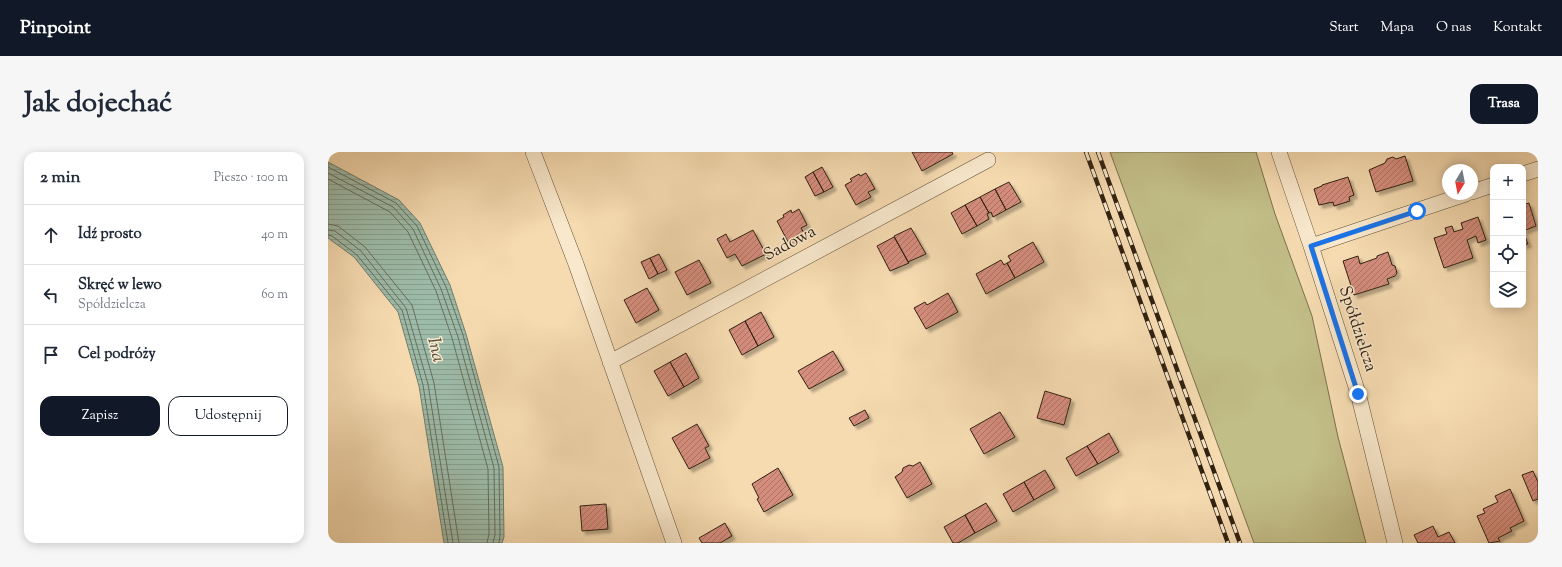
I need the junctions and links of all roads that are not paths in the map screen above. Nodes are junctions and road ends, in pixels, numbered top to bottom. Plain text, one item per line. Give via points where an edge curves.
1 (534, 152) edge
2 (1279, 152) edge
3 (988, 160) dead end
4 (1538, 169) edge
5 (1526, 173) edge
6 (1490, 186) edge
7 (1478, 190) edge
8 (1448, 200) edge
9 (1311, 246) junction
10 (610, 362) junction
11 (674, 543) edge
12 (1395, 543) edge

1 - 10 street
2 - 9 street, Spółdzielcza
3 - 10 street, Sadowa
4 - 5 street
6 - 7 street
8 - 9 street
9 - 12 street, Spółdzielcza via 1358,394
10 - 11 street

